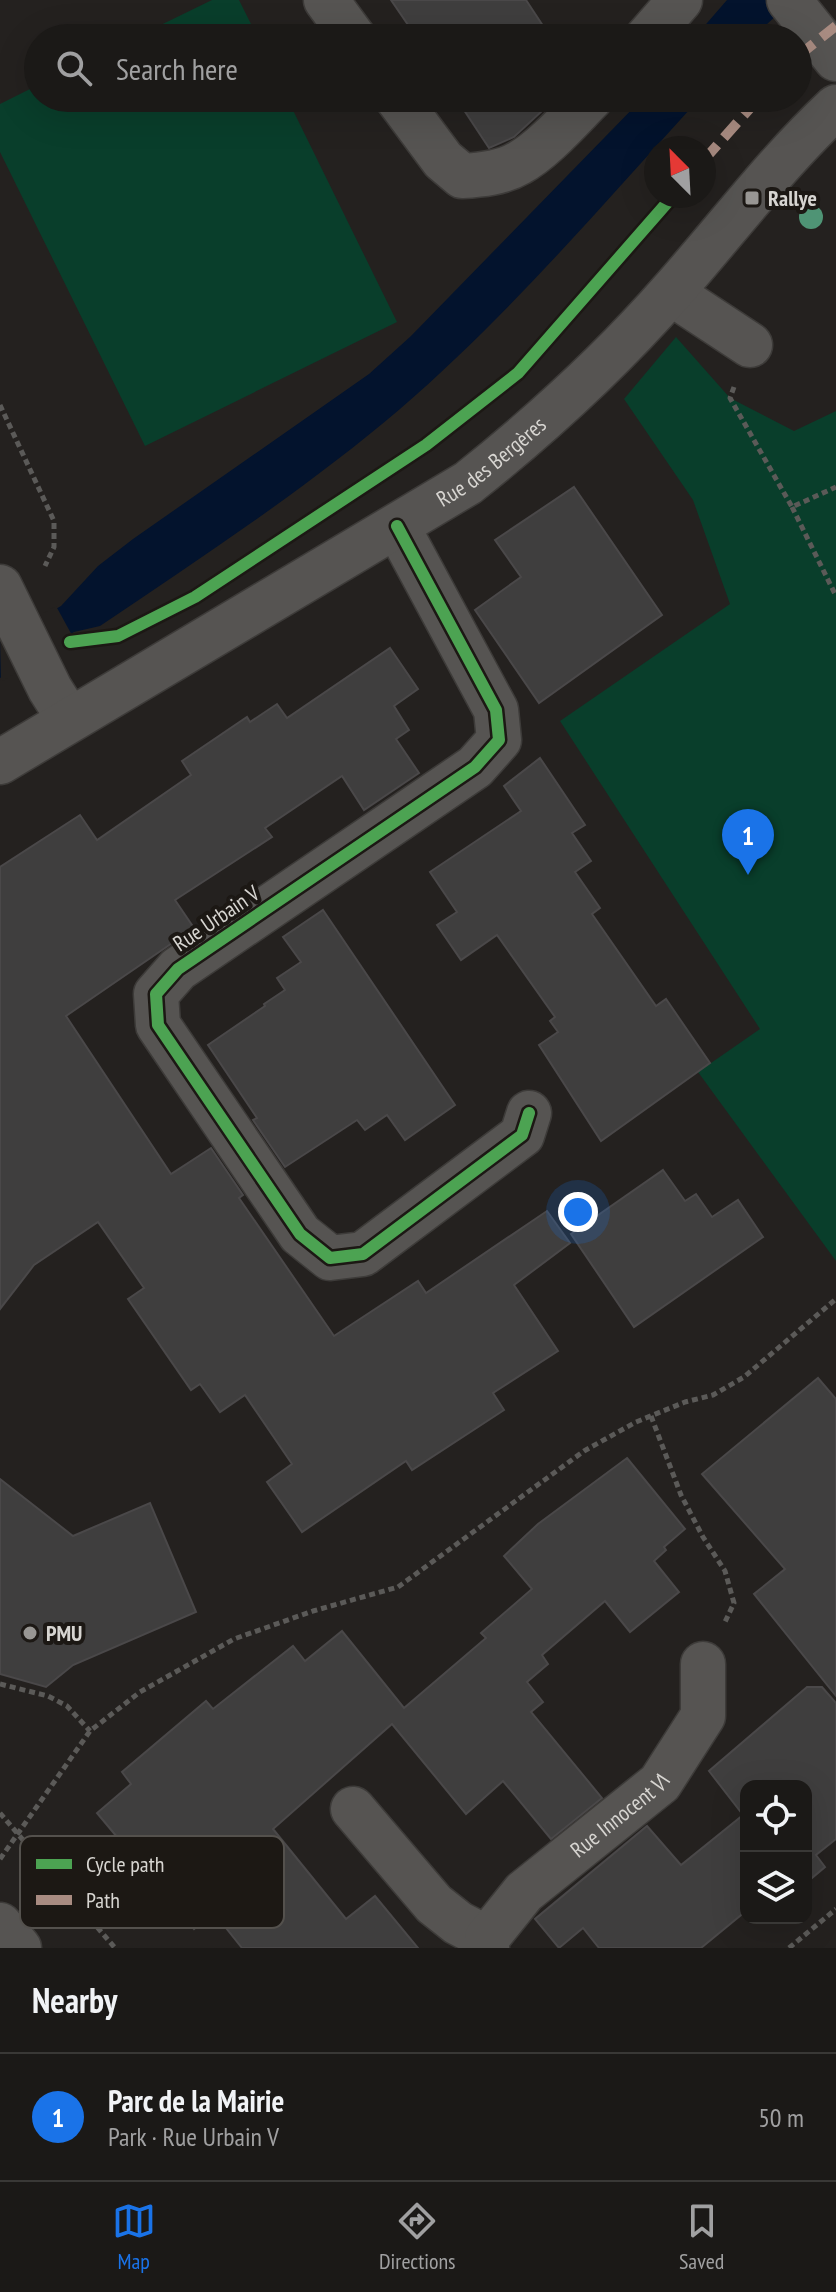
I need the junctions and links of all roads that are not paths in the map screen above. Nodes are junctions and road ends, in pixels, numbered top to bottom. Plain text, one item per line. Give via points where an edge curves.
1 (326, 0) edge
2 (680, 0) edge
3 (793, 5) edge
4 (344, 24) edge
5 (659, 24) edge
6 (808, 24) edge
7 (812, 29) edge
8 (836, 59) edge
9 (836, 107) edge
10 (407, 112) edge
11 (577, 112) edge
12 (671, 293) junction
13 (750, 345) road end
14 (397, 526) junction
15 (20, 582) edge
16 (69, 719) junction
17 (0, 762) edge
18 (529, 1113) dead end
19 (703, 1664) road end
20 (353, 1809) dead end
21 (0, 1925) edge
22 (487, 1943) edge
23 (19, 1948) edge

1 - 4 street
2 - 5 street
3 - 6 street
7 - 8 street
9 - 12 street, Rue des Bergères via 807,133
10 - 11 street via 443,160 462,176 487,175 519,163
12 - 13 street
12 - 14 street, Rue des Bergères via 532,432 468,483
14 - 16 street, Rue des Bergères
14 - 18 street, Rue Urbain V via 496,710 499,740 475,767 178,969 156,994 158,1025 300,1234 330,1258 363,1254 522,1135
15 - 16 street via 28,644
16 - 17 street, Rue des Bergères
19 - 22 street, Rue Innocent VI via 703,1716 660,1783 524,1892
20 - 22 street, Rue Innocent VI via 434,1904
21 - 23 street

